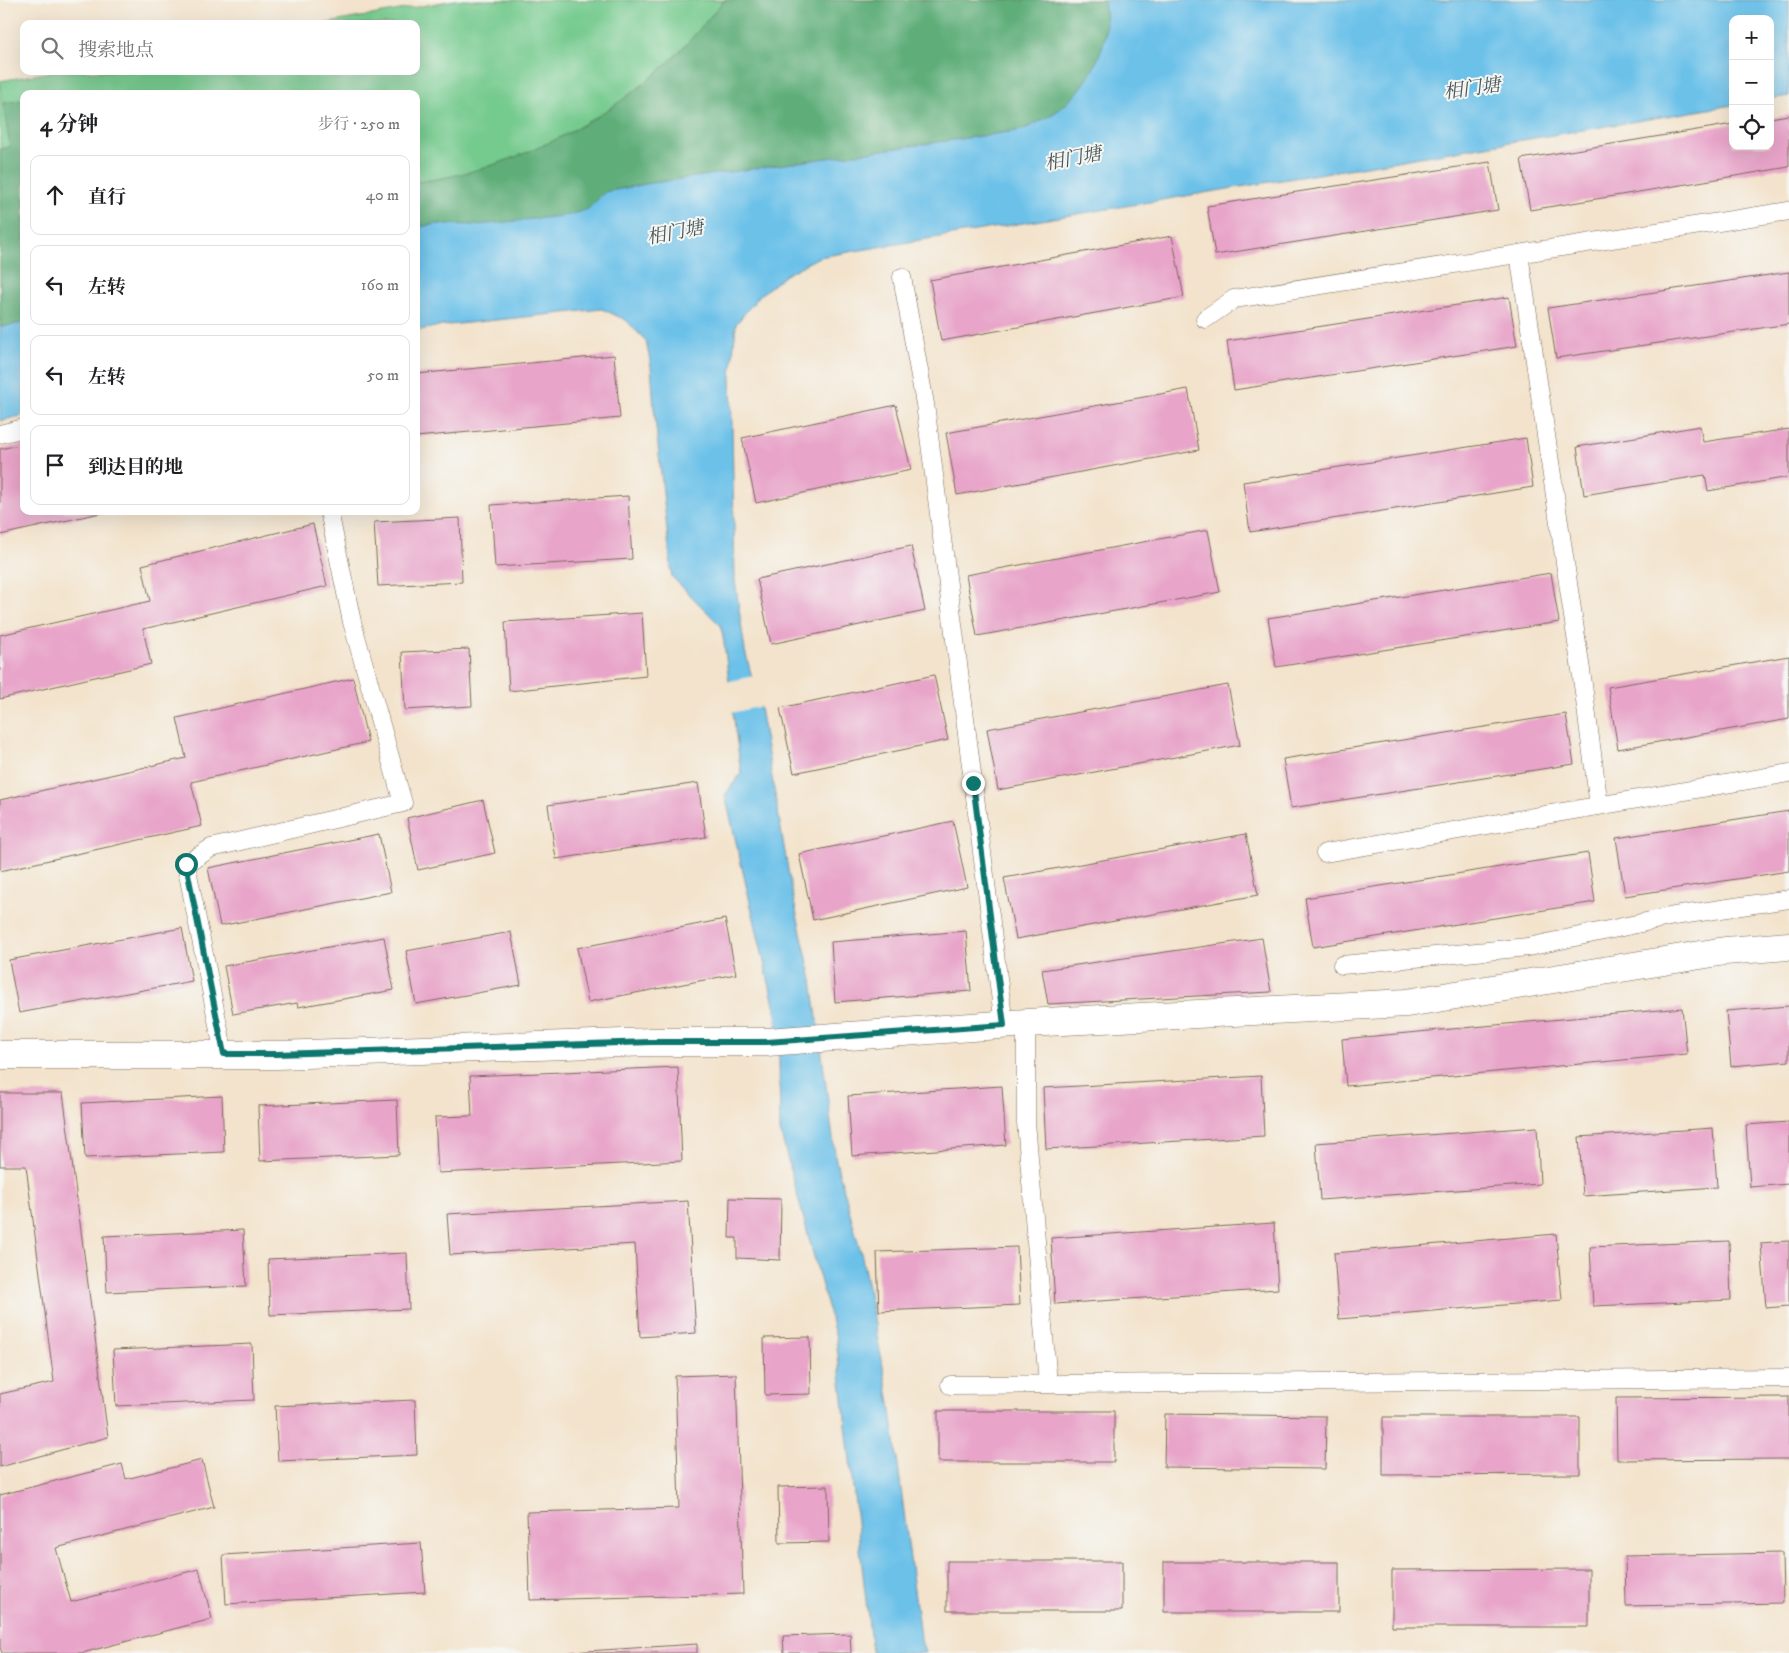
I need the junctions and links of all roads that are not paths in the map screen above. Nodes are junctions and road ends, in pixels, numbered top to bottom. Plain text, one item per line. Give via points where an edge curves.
1 (1789, 211) edge
2 (1519, 254) junction
3 (902, 277) dead end
4 (1205, 319) dead end
5 (20, 429) edge
6 (0, 434) edge
7 (329, 515) edge
8 (1789, 773) edge
9 (1599, 806) junction
10 (1326, 853) dead end
11 (1789, 900) edge
12 (1789, 946) edge
13 (1342, 965) dead end
14 (1015, 1024) junction
15 (1, 1050) edge
16 (224, 1054) junction
17 (1789, 1378) edge
18 (1048, 1384) junction
19 (950, 1385) dead end

1 - 2 lane
2 - 4 lane via 1234,299
2 - 9 lane
3 - 14 lane via 925,404
5 - 6 lane
7 - 16 lane via 352,622 403,803 211,848 186,864
8 - 9 lane
9 - 10 lane
11 - 13 lane via 1674,916 1528,946
12 - 14 street via 1725,952 1407,1003
14 - 16 street via 767,1042 651,1042
14 - 18 lane
15 - 16 street
17 - 18 lane
18 - 19 lane

